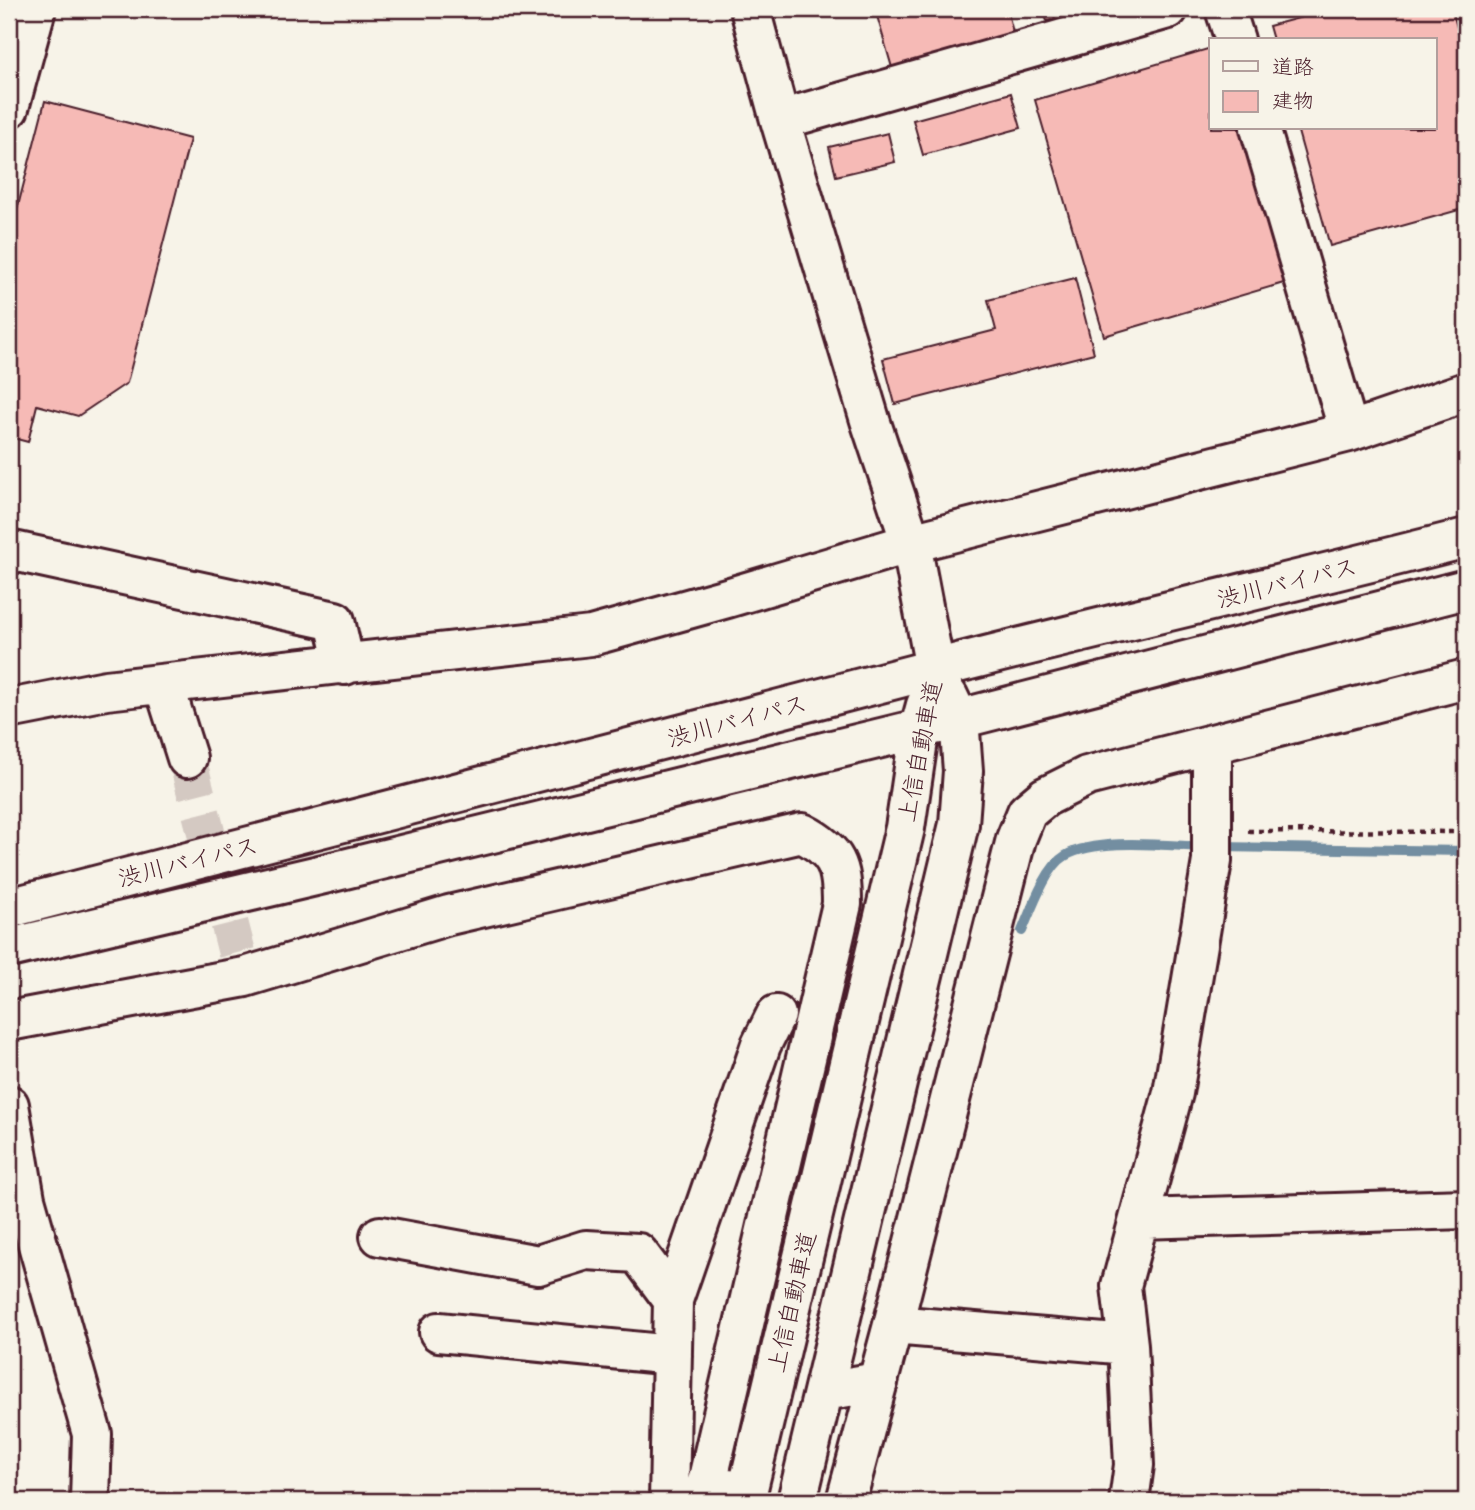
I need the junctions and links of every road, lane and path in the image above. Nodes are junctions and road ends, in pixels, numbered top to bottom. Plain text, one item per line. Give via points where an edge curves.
1 (36, 9) edge
2 (750, 9) edge
3 (1168, 9) edge
4 (1225, 9) edge
5 (1234, 38) edge
6 (11, 94) edge
7 (780, 120) junction
8 (1261, 130) edge
9 (1466, 392) edge
10 (1349, 432) junction
11 (1466, 515) edge
12 (1466, 538) edge
13 (911, 543) junction
14 (9, 550) edge
15 (1466, 589) edge
16 (1264, 590) junction
17 (345, 665) junction
18 (935, 669) junction
19 (1466, 679) edge
20 (164, 685) junction
21 (9, 709) edge
22 (958, 719) junction
23 (920, 727) junction
24 (1212, 746) junction
25 (187, 758) tunnel mouth
26 (1212, 830) junction
27 (1466, 832) edge
28 (9, 908) edge
29 (9, 947) edge
30 (776, 1015) dead end
31 (9, 1021) edge
32 (9, 1105) edge
33 (1466, 1209) edge
34 (1139, 1219) junction
35 (380, 1236) dead end
36 (673, 1300) junction
37 (893, 1325) junction
38 (439, 1332) dead end
39 (1128, 1345) junction
40 (671, 1355) junction
41 (878, 1382) junction
42 (824, 1391) junction
43 (703, 1494) edge
44 (746, 1496) edge
45 (90, 1501) edge
46 (669, 1501) edge
47 (797, 1501) edge
48 (846, 1501) edge
49 (1129, 1501) edge

1 - 6 main road
2 - 7 main road
3 - 7 main road
4 - 5 main road
7 - 13 main road
8 - 10 main road
9 - 10 main road
10 - 13 main road
11 - 16 main road
12 - 16 main road, 渋川バイパス
13 - 17 main road via 591,636
13 - 18 main road
14 - 17 main road via 335,621
15 - 22 main road, 渋川バイパス
16 - 18 main road, 渋川バイパス
17 - 20 main road
18 - 22 main road, 上信自動車道
18 - 23 main road, 上信自動車道
18 - 28 main road, 渋川バイパス
19 - 24 main road
20 - 21 main road via 106,690
20 - 25 main road
22 - 23 main road, 渋川バイパス
22 - 42 main road, 上信自動車道 via 963,771 959,824
23 - 29 main road, 渋川バイパス
23 - 44 main road, 上信自動車道 via 905,828
24 - 26 main road
24 - 37 main road via 1087,776 1027,811 1016,839
26 - 27 path
26 - 34 main road via 1212,861 1173,1093
30 - 36 main road via 761,1045
31 - 43 main road via 802,833 821,843 837,861 842,904
32 - 45 main road via 25,1199 92,1434
33 - 34 main road
34 - 39 main road via 1121,1286
35 - 36 main road via 538,1265 586,1250 638,1253
36 - 40 main road
37 - 39 main road
37 - 41 main road
38 - 40 main road
39 - 49 main road via 1134,1465
40 - 46 main road
41 - 42 main road
41 - 48 main road
42 - 47 main road, 上信自動車道
43 - 44 main road

